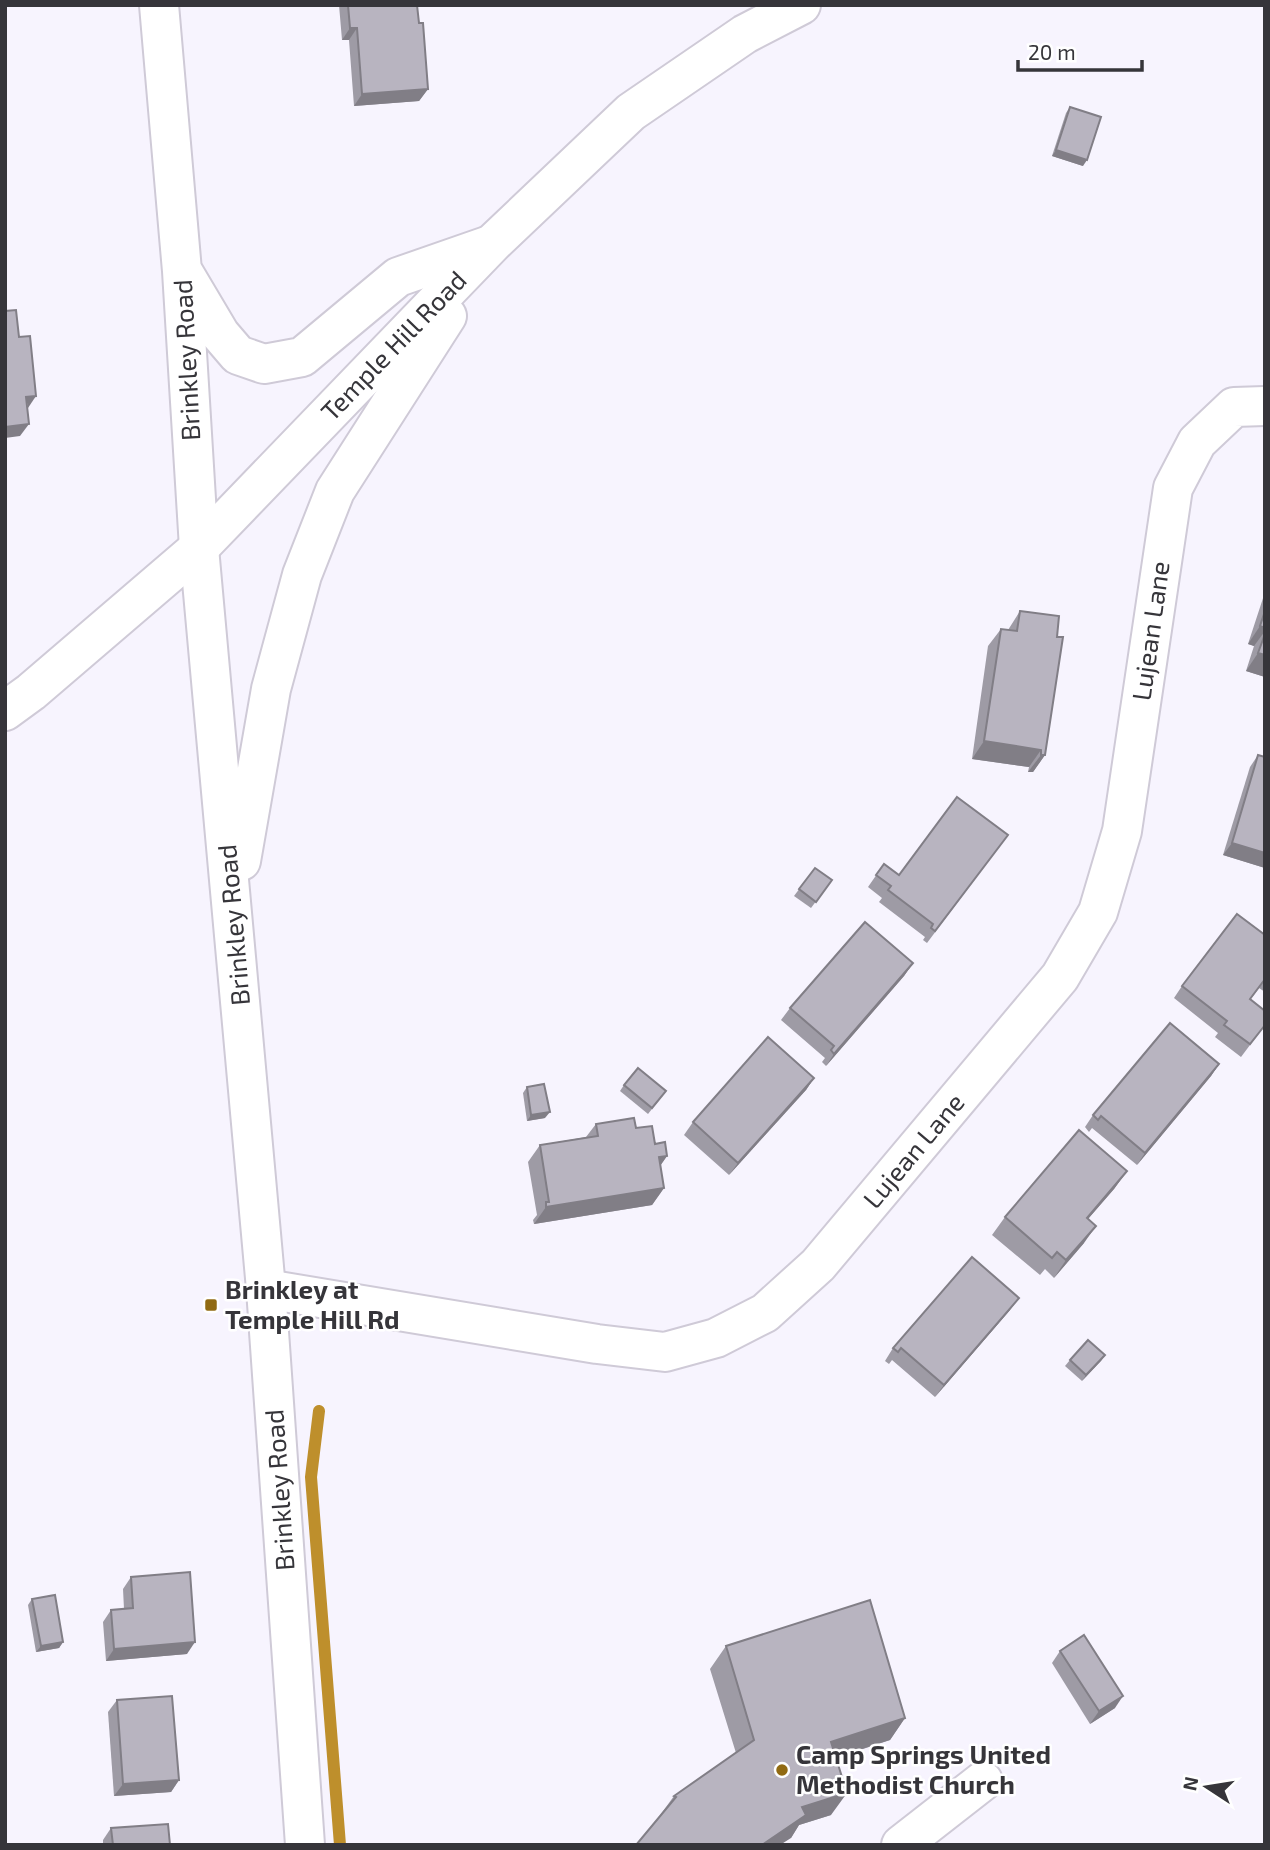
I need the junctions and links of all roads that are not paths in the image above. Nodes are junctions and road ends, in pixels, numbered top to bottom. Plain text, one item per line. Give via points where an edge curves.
1 (159, 5) edge
2 (801, 5) edge
3 (494, 243) junction
4 (182, 271) junction
5 (1265, 406) edge
6 (199, 548) junction
7 (5, 711) edge
8 (233, 909) junction
9 (266, 1289) junction
10 (984, 1782) dead end
11 (305, 1845) edge
12 (901, 1845) edge

1 - 4 main road, Brinkley Road
2 - 3 main road, Temple Hill Road via 745,34 631,112
3 - 4 main road via 398,277 302,357 264,364 238,355
3 - 6 main road, Temple Hill Road
3 - 8 main road via 335,491 302,575 271,690
4 - 6 main road, Brinkley Road
5 - 9 main road, Lujean Lane via 1234,407 1197,442 1173,488 1122,831 1098,912 1060,977 818,1265 765,1313 716,1338 665,1352
6 - 7 main road, Temple Hill Road
6 - 8 main road, Brinkley Road
8 - 9 main road, Brinkley Road
9 - 11 main road, Brinkley Road
10 - 12 main road

